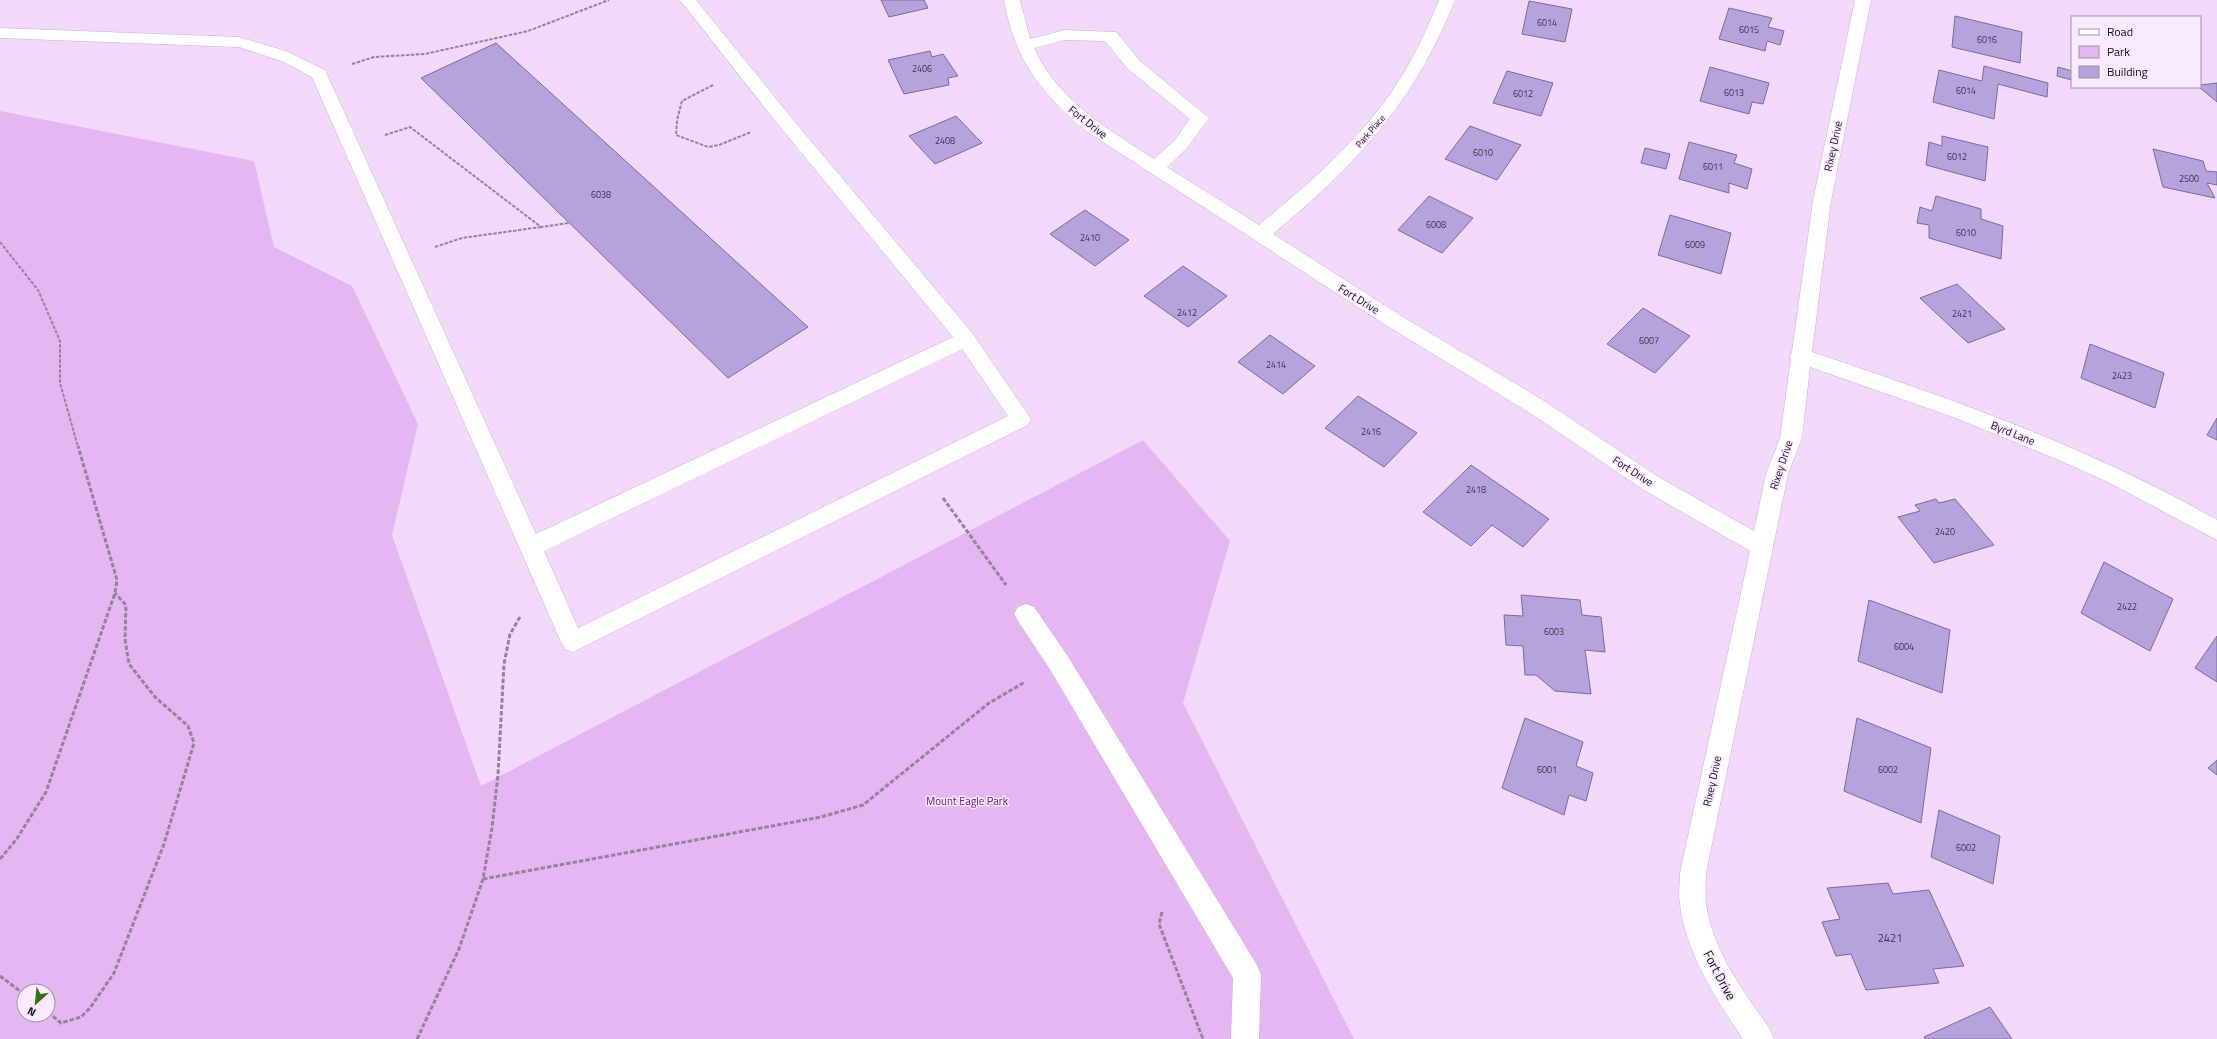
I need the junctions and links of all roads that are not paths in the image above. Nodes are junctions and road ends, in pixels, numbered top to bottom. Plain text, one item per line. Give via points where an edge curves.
1 (688, 0) edge
2 (1012, 0) edge
3 (1447, 0) edge
4 (1863, 0) edge
5 (0, 33) edge
6 (1024, 45) junction
7 (1155, 168) junction
8 (1260, 235) junction
9 (966, 339) junction
10 (1800, 356) junction
11 (2217, 531) edge
12 (1761, 546) junction
13 (531, 547) junction
14 (1026, 614) dead end
15 (1693, 905) joint
16 (1245, 1039) edge
17 (1760, 1039) edge

1 - 9 street
2 - 6 street, Fort Drive
3 - 8 street, Park Place via 1439,24 1394,104 1347,158 1301,202
4 - 10 street, Rixey Drive via 1822,201
5 - 13 street via 239,42 276,52 301,62 319,74
6 - 7 street, Fort Drive via 1048,85 1068,106 1092,127
6 - 7 street via 1065,35 1110,36 1134,65 1200,118 1181,144
7 - 8 street, Fort Drive
8 - 12 street, Fort Drive via 1534,406 1652,484
9 - 13 street
9 - 13 street via 1021,420 572,642
10 - 11 street, Byrd Lane via 1941,404 2109,473 2170,502
10 - 12 street, Rixey Drive via 1790,438 1776,474
12 - 15 street, Rixey Drive via 1693,873
14 - 16 street via 1059,663 1247,975
15 - 17 street, Fort Drive via 1703,943 1725,988

